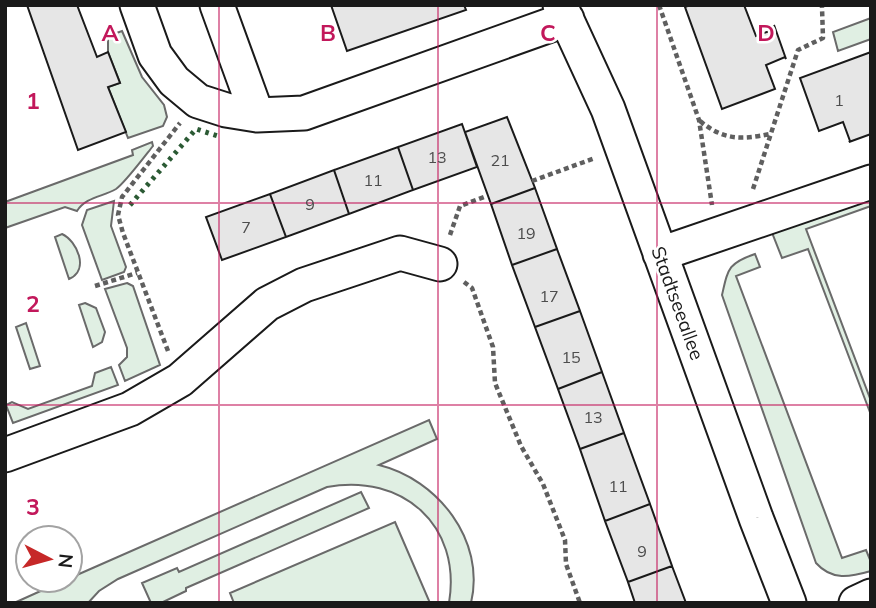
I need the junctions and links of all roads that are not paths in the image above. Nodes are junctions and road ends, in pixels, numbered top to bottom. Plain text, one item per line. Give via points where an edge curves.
1 (137, 5) edge
2 (217, 5) edge
3 (563, 12) edge
4 (257, 115) junction
5 (871, 182) edge
6 (660, 254) junction
7 (440, 264) road end
8 (5, 454) edge
9 (871, 596) edge
10 (789, 603) edge
11 (856, 603) edge

1 - 4 street via 155,55 174,81 198,101
2 - 4 street
3 - 4 street via 304,113
3 - 6 street, Stadtseeallee via 593,73
5 - 6 street
6 - 10 street, Stadtseeallee
7 - 8 street via 400,253 304,285 267,304 180,380 130,409
9 - 11 street

